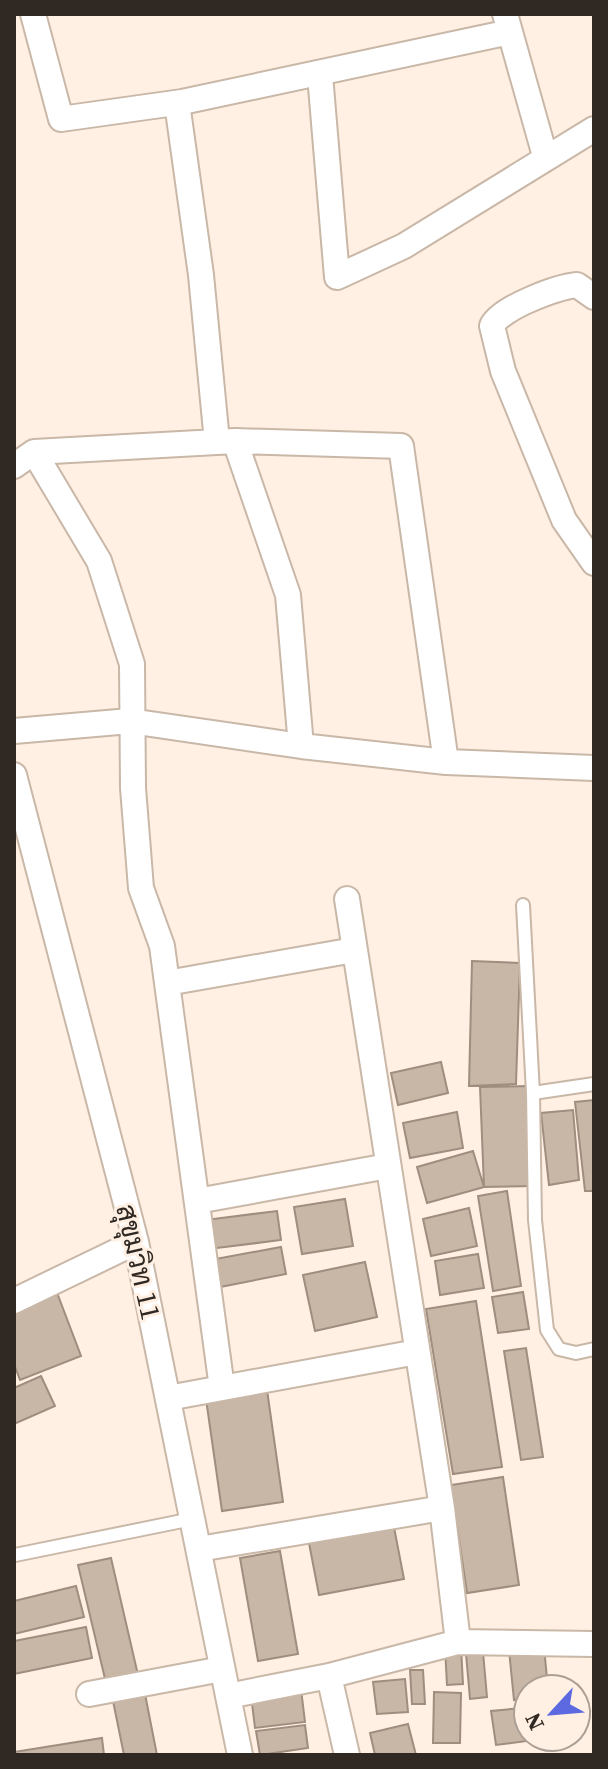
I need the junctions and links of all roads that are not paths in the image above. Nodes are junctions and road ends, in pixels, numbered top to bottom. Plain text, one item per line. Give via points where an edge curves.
1 (33, 14) edge
2 (507, 23) edge
3 (320, 75) junction
4 (177, 103) junction
5 (594, 129) edge
6 (545, 156) junction
7 (594, 297) edge
8 (226, 442) junction
9 (24, 459) edge
10 (594, 563) edge
11 (130, 721) junction
12 (14, 731) edge
13 (301, 746) junction
14 (446, 762) junction
15 (594, 768) edge
16 (14, 775) edge
17 (36, 866) junction
18 (14, 877) edge
19 (347, 899) dead end
20 (523, 905) dead end
21 (354, 950) junction
22 (167, 983) junction
23 (594, 1084) edge
24 (533, 1093) junction
25 (388, 1166) junction
26 (197, 1201) junction
27 (136, 1242) junction
28 (14, 1301) edge
29 (594, 1349) edge
30 (417, 1352) junction
31 (222, 1388) junction
32 (168, 1398) junction
33 (442, 1508) junction
34 (192, 1519) junction
35 (199, 1549) junction
36 (15, 1555) edge
37 (458, 1642) junction
38 (594, 1644) edge
39 (222, 1669) junction
40 (329, 1676) junction
41 (89, 1694) dead end
42 (228, 1696) junction
43 (240, 1755) edge
44 (347, 1755) edge

1 - 4 street via 61,119
2 - 3 street
2 - 6 street
3 - 4 street
3 - 6 street via 337,277 404,246
4 - 8 street
5 - 6 street
7 - 10 street via 577,285 560,287 501,315 492,326 503,371 564,520
8 - 9 street
8 - 13 street via 288,595
8 - 14 street via 401,446
9 - 11 street via 99,561 132,664
11 - 12 street
11 - 13 street
11 - 22 street via 141,888 162,946
13 - 14 street
14 - 15 street
16 - 17 street, สุขุมวิท 11
17 - 18 street
17 - 27 street, สุขุมวิท 11
19 - 21 street
20 - 24 lane
21 - 22 street
21 - 25 street
22 - 26 street
23 - 24 lane
24 - 29 lane via 535,1220 547,1330 559,1349
25 - 26 street
25 - 30 street
26 - 31 street
27 - 28 street
27 - 32 street, สุขุมวิท 11
30 - 31 street
30 - 33 street
31 - 32 street
32 - 34 street, สุขุมวิท 11
33 - 35 street
33 - 37 street
34 - 35 street, สุขุมวิท 11
34 - 36 lane
35 - 39 street, สุขุมวิท 11
37 - 38 street
37 - 40 street
39 - 41 street
39 - 42 street, สุขุมวิท 11
40 - 42 street
40 - 44 street
42 - 43 street, สุขุมวิท 11

